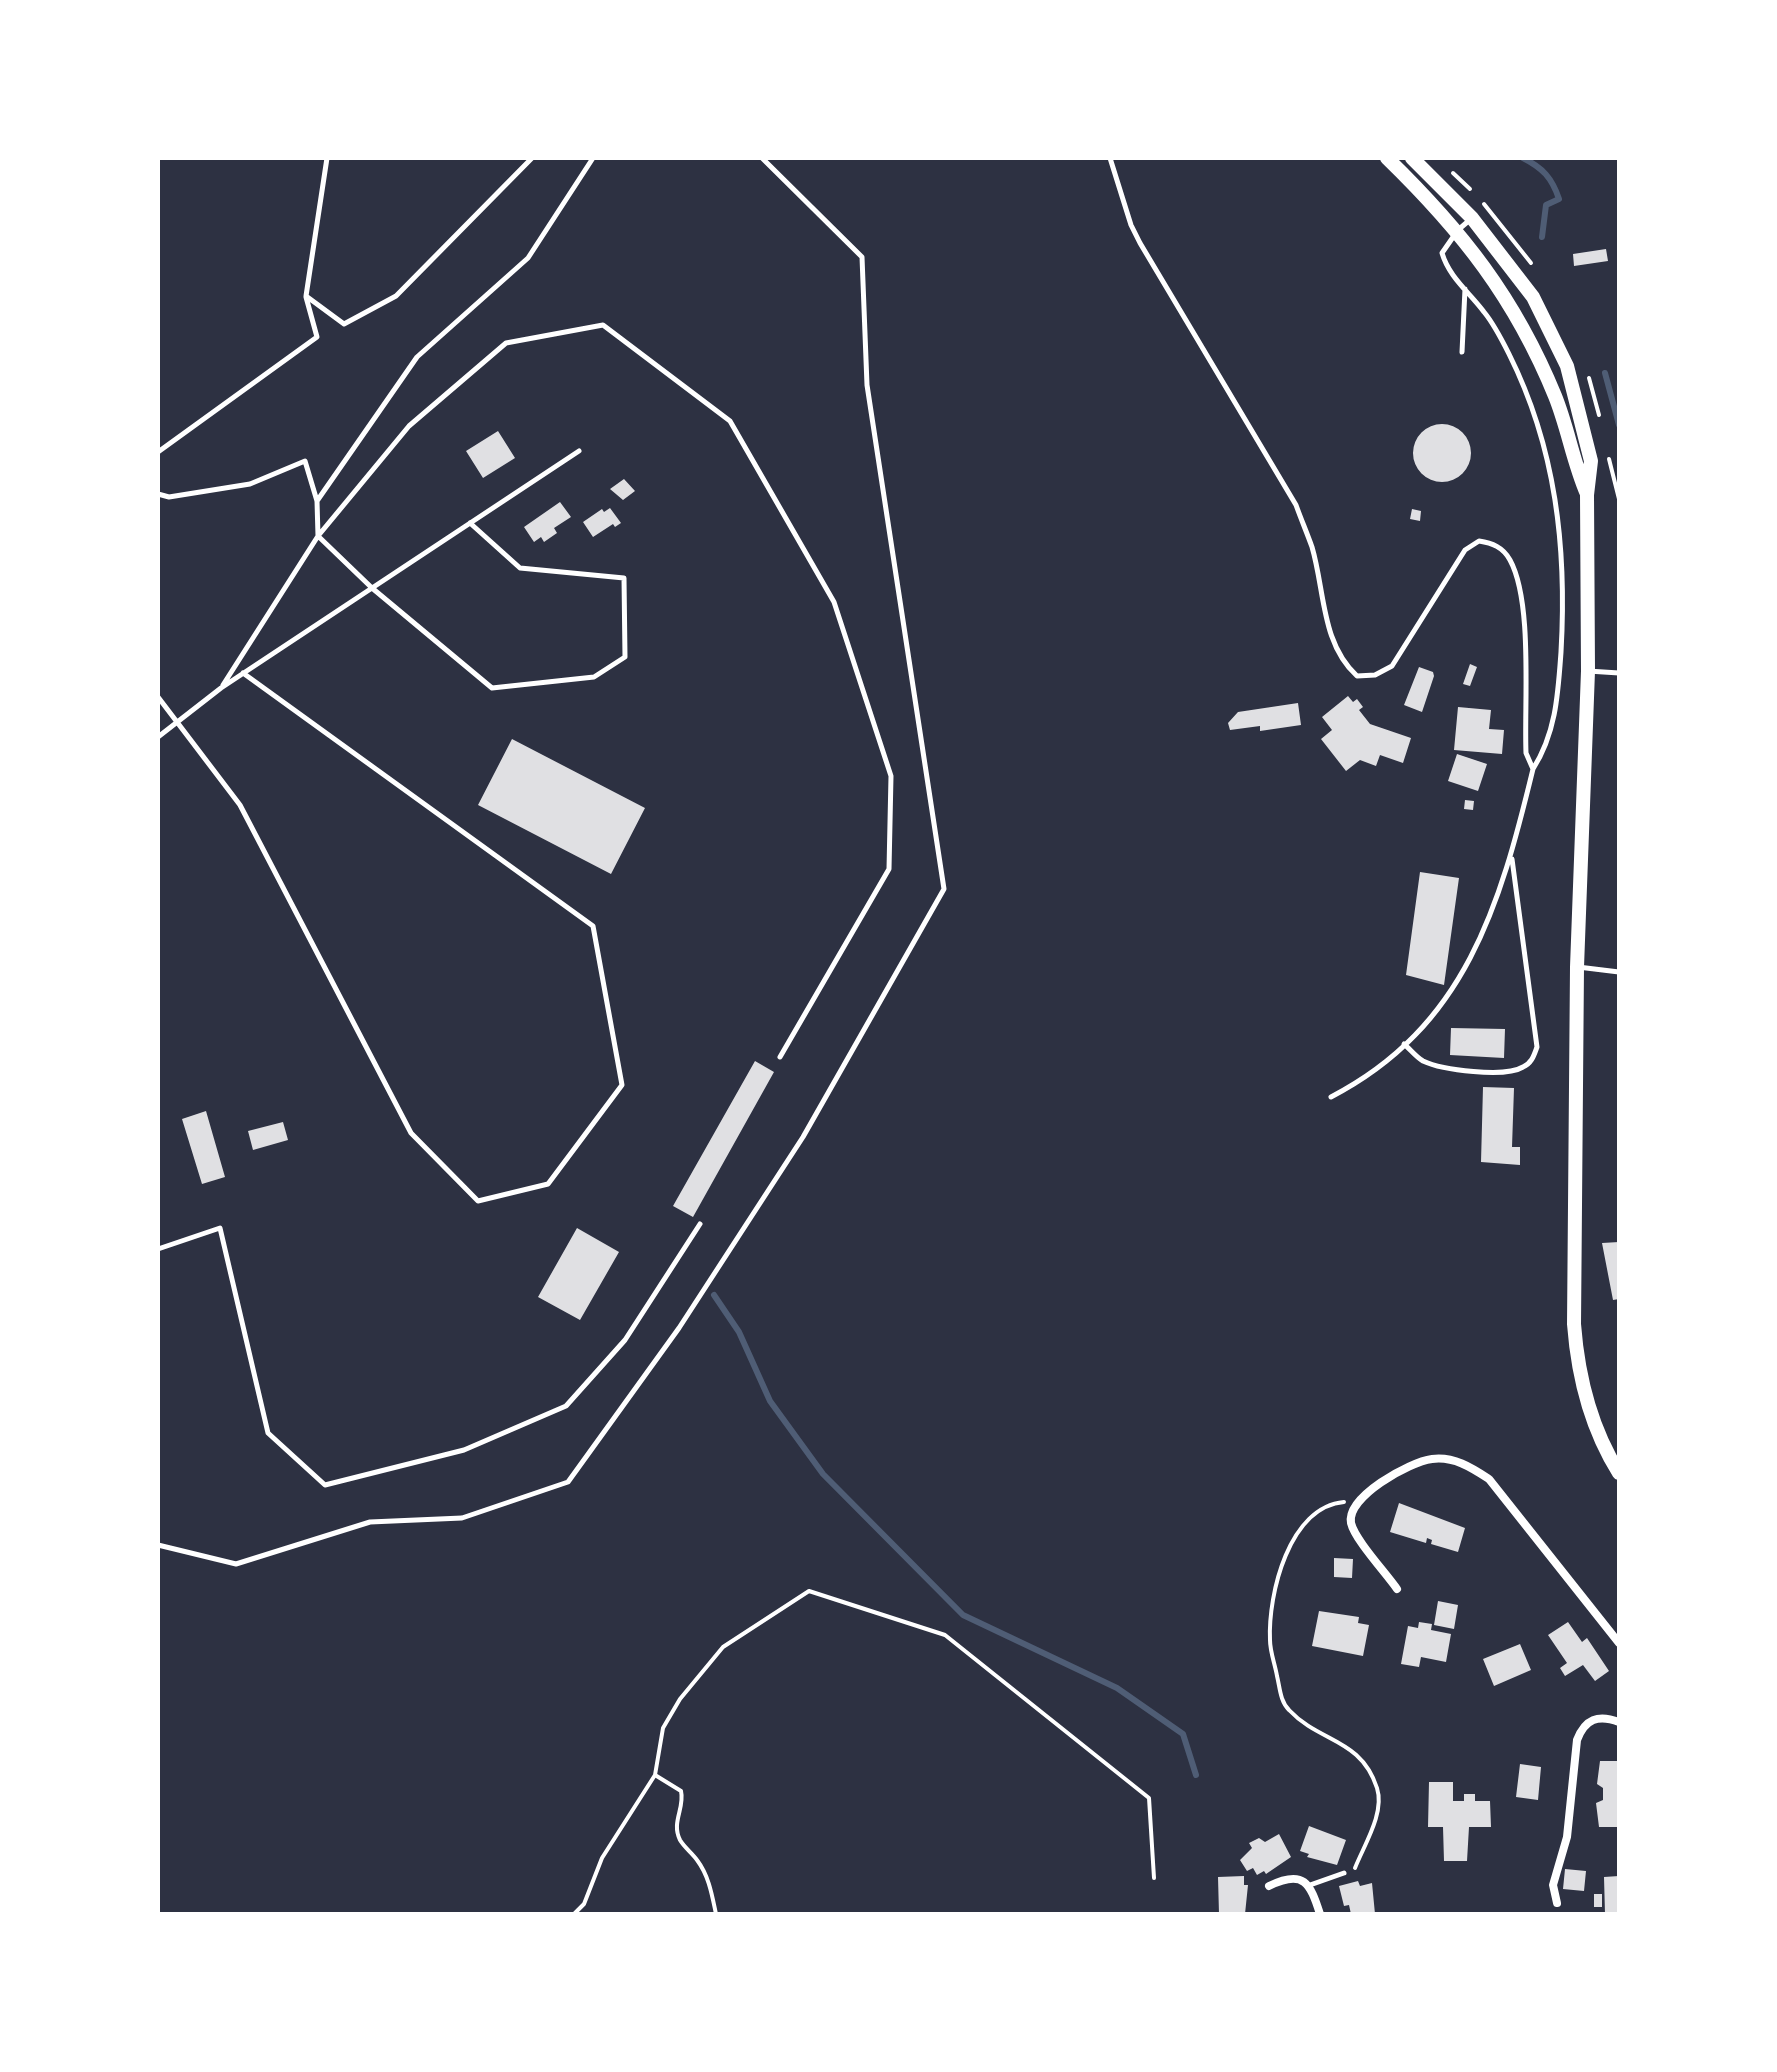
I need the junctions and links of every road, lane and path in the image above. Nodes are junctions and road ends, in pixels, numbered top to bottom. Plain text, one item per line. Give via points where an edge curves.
1 (327, 158) edge
2 (532, 158) edge
3 (593, 158) edge
4 (762, 158) edge
5 (1110, 158) edge
6 (1387, 158) edge
7 (1412, 158) edge
8 (1472, 218) junction
9 (1458, 230) junction
10 (1465, 288) junction
11 (306, 296) junction
12 (1462, 352) dead end
13 (579, 451) dead end
14 (158, 452) edge
15 (158, 494) edge
16 (1587, 495) junction
17 (317, 501) junction
18 (470, 523) junction
19 (318, 536) junction
20 (372, 588) junction
21 (1588, 671) junction
22 (243, 673) junction
23 (1619, 673) edge
24 (221, 688) junction
25 (158, 697) edge
26 (178, 722) junction
27 (158, 737) edge
28 (1533, 769) junction
29 (1511, 857) junction
30 (1577, 967) junction
31 (1619, 972) edge
32 (1404, 1044) junction
33 (780, 1057) dead end
34 (1331, 1097) dead end
35 (700, 1224) dead end
36 (158, 1249) edge
37 (1619, 1473) edge
38 (1358, 1501) junction
39 (158, 1545) edge
40 (1397, 1589) dead end
41 (1619, 1643) edge
42 (1619, 1722) edge
43 (655, 1775) junction
44 (1355, 1869) dead end
45 (1344, 1873) dead end
46 (1154, 1878) dead end
47 (1310, 1885) junction
48 (1269, 1886) dead end
49 (1557, 1903) dead end
50 (574, 1914) edge
51 (716, 1914) edge
52 (1320, 1914) edge

1 - 11 lane
2 - 11 lane via 396,296 344,324
3 - 17 lane via 528,258 417,357
4 - 39 lane via 862,257 867,385 944,889 803,1137 679,1328 568,1482 462,1518 370,1522 236,1564
5 - 28 lane via 1140,243 1296,505 1312,548 1333,646 1342,662 1357,676 1392,666 1472,545 1495,544 1509,558 1524,631 1526,753
6 - 9 main road
7 - 8 main road
8 - 9 lane
8 - 16 main road via 1533,297 1567,366 1591,461
9 - 10 lane via 1442,253 1447,270
9 - 16 main road via 1527,333 1556,399
10 - 12 lane
10 - 28 lane via 1487,316 1526,391 1553,479 1560,528 1564,594 1558,698 1548,746
11 - 14 lane via 317,337
13 - 18 lane
15 - 17 lane via 169,497 250,484 305,461
16 - 21 main road
17 - 19 lane
18 - 20 lane
18 - 20 lane via 520,568 624,578 625,657 594,677 492,688
19 - 20 lane
19 - 24 lane
19 - 33 lane via 409,426 506,343 603,325 730,421 834,602 891,776 889,869
20 - 22 lane
21 - 23 lane
21 - 30 main road
22 - 24 lane
22 - 26 lane via 593,926 622,1085 548,1184 478,1201 411,1133 240,805
24 - 26 lane
25 - 26 lane
26 - 27 lane
28 - 29 lane
29 - 32 lane via 1462,978
29 - 32 lane via 1537,1047 1531,1061 1506,1073 1446,1068 1422,1060
30 - 31 lane
30 - 37 main road via 1576,1357 1590,1413
32 - 34 lane via 1370,1074
35 - 36 lane via 625,1340 566,1406 464,1450 325,1485 268,1433 220,1228
38 - 40 street via 1350,1511 1351,1526
38 - 41 street via 1407,1466 1449,1459 1470,1466 1489,1479
38 - 44 path via 1325,1505 1303,1525 1272,1596 1270,1642 1289,1711 1364,1758 1377,1789 1380,1806
42 - 49 street via 1592,1719 1577,1740 1567,1837 1553,1885
43 - 46 path via 663,1728 723,1647 809,1591 945,1635 1149,1798
43 - 50 path via 602,1858 584,1904
43 - 51 path via 681,1791 679,1839 711,1886
45 - 47 lane
47 - 48 street via 1285,1878
47 - 52 street

